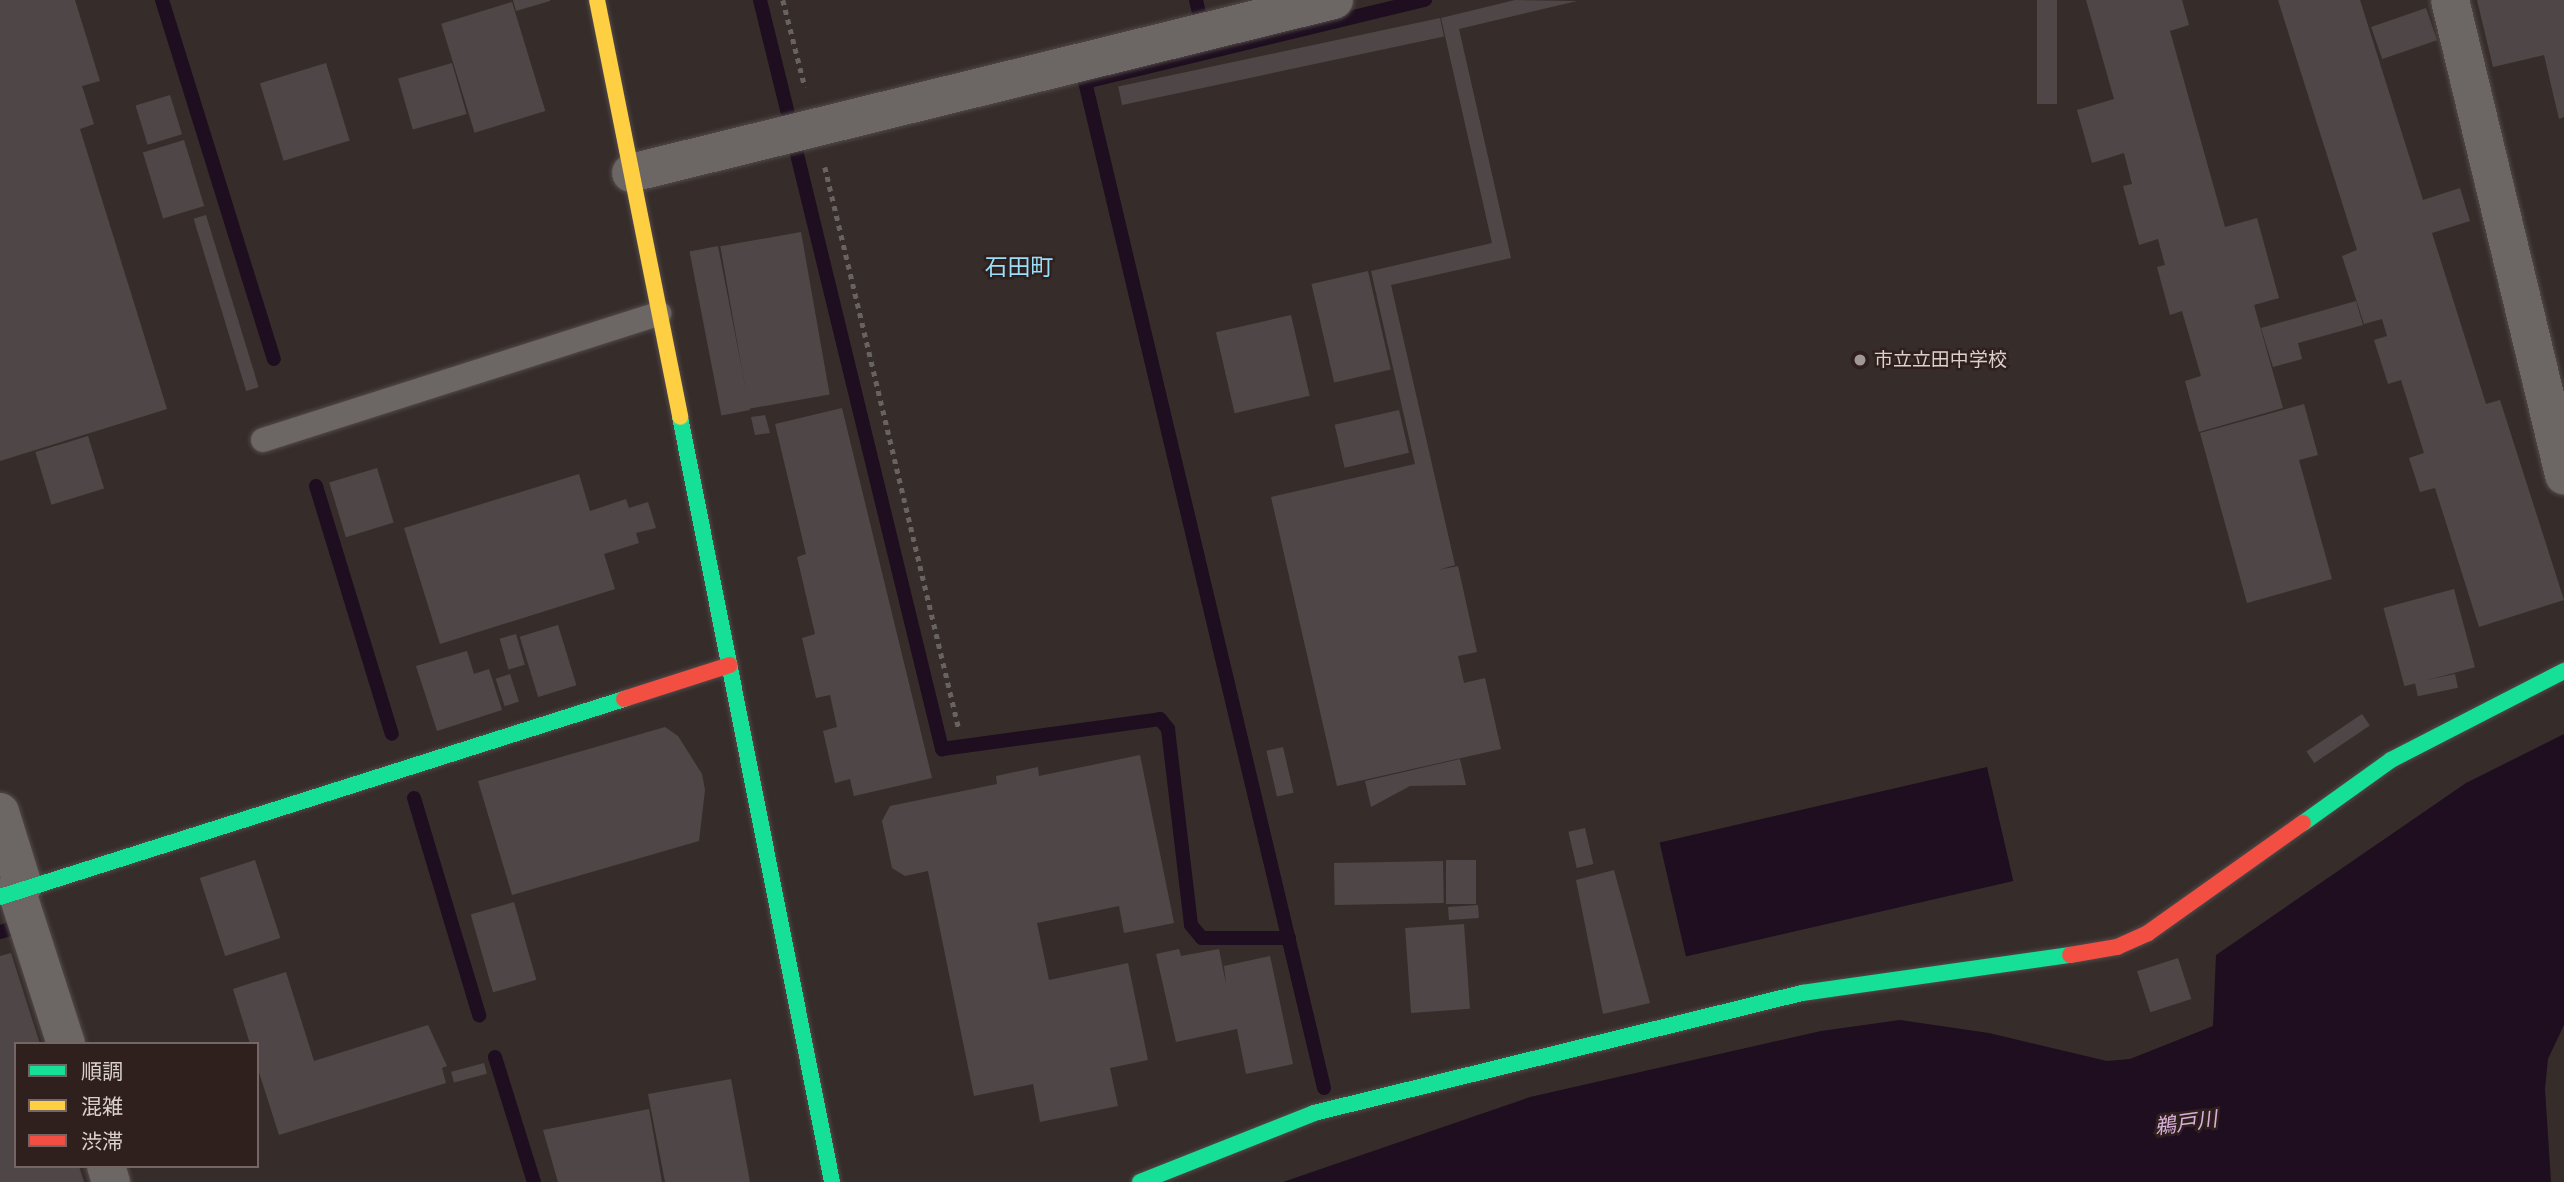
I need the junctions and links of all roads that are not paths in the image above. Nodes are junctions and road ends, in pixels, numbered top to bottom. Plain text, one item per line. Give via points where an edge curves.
1 (597, 0) edge
2 (1334, 0) edge
3 (2450, 0) edge
4 (631, 173) junction
5 (659, 314) junction
6 (263, 440) dead end
7 (2564, 476) edge
8 (730, 665) junction
9 (2564, 671) edge
10 (0, 813) edge
11 (13, 891) edge
12 (65, 1042) edge
13 (832, 1182) edge
14 (1140, 1182) edge

1 - 4 street
2 - 4 street
3 - 7 street
4 - 5 street
5 - 6 lane
5 - 8 street
8 - 11 street
8 - 13 street
9 - 14 street via 2391,760 2148,933 2117,947 1802,993 1314,1113
10 - 11 street
11 - 12 street

